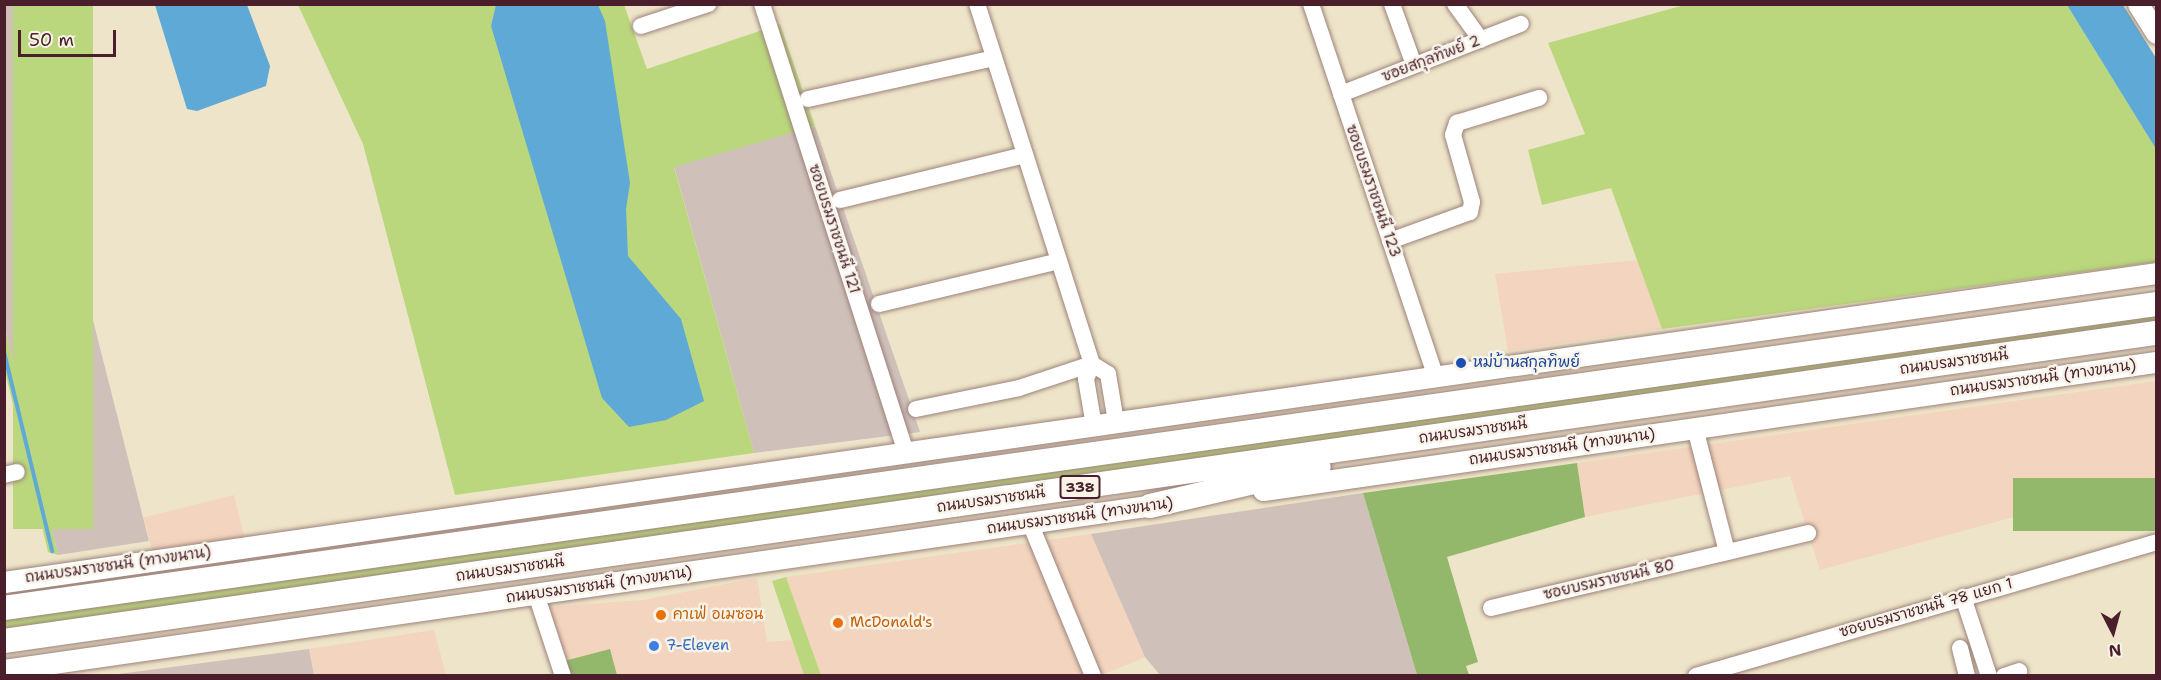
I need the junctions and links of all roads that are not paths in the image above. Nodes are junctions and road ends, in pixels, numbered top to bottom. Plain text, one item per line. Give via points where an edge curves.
1 (708, 4) edge
2 (762, 4) edge
3 (977, 4) edge
4 (1311, 4) edge
5 (1392, 4) edge
6 (1455, 4) edge
7 (2138, 4) edge
8 (659, 12) edge
9 (1521, 24) dead end
10 (641, 26) dead end
11 (2157, 33) edge
12 (1481, 40) junction
13 (994, 58) junction
14 (1414, 65) junction
15 (1341, 94) junction
16 (1539, 98) dead end
17 (808, 99) dead end
18 (1025, 155) junction
19 (840, 200) dead end
20 (1390, 241) junction
21 (1059, 261) junction
22 (2157, 273) edge
23 (879, 304) dead end
24 (2157, 304) edge
25 (2157, 333) edge
26 (2157, 362) edge
27 (1092, 364) junction
28 (1436, 377) junction
29 (916, 410) dead end
30 (1116, 422) junction
31 (1095, 426) junction
32 (1695, 428) junction
33 (1461, 433) junction
34 (906, 453) junction
35 (1150, 506) junction
36 (1030, 523) junction
37 (1808, 533) dead end
38 (2157, 542) edge
39 (1727, 552) junction
40 (4, 582) edge
41 (536, 594) junction
42 (1963, 597) junction
43 (4, 608) edge
44 (1491, 608) dead end
45 (4, 641) edge
46 (1960, 648) dead end
47 (4, 670) edge
48 (1703, 674) edge
49 (563, 675) edge
50 (1093, 675) edge
51 (1967, 675) edge
52 (1989, 675) edge

1 - 8 street
2 - 34 street, ซอยบรมราชชนนี 121
3 - 13 street
4 - 15 street, ซอยบรมราชชนนี 123
5 - 14 street
6 - 12 street
7 - 11 main road
8 - 10 street
9 - 12 street, ซอยสกุลทิพย์ 2
12 - 14 street, ซอยสกุลทิพย์ 2
13 - 17 street
13 - 18 street
14 - 15 street, ซอยสกุลทิพย์ 2
15 - 20 street, ซอยบรมราชชนนี 123
16 - 20 street via 1457,123 1453,135 1472,202 1470,212
18 - 19 street
18 - 21 street
20 - 28 street, ซอยบรมราชชนนี 123
21 - 23 street
21 - 27 street
22 - 28 main road, ถนนบรมราชชนนี (ทางขนาน)
24 - 43 highway, ถนนบรมราชชนนี / 338
25 - 33 highway, ถนนบรมราชชนนี / 338
26 - 32 main road, ถนนบรมราชชนนี (ทางขนาน) / 338
27 - 29 street via 1019,388
27 - 30 street via 1108,374
27 - 31 street via 1086,379
28 - 30 main road, ถนนบรมราชชนนี (ทางขนาน)
30 - 31 main road, ถนนบรมราชชนนี (ทางขนาน)
31 - 34 main road, ถนนบรมราชชนนี (ทางขนาน)
32 - 35 main road, ถนนบรมราชชนนี (ทางขนาน) / 338
32 - 39 street
33 - 35 highway
33 - 45 highway, ถนนบรมราชชนนี / 338
34 - 40 main road, ถนนบรมราชชนนี (ทางขนาน)
35 - 36 main road, ถนนบรมราชชนนี (ทางขนาน) / 338
36 - 41 main road, ถนนบรมราชชนนี (ทางขนาน) / 338
36 - 50 street
37 - 39 street, ซอยบรมราชชนนี 80
38 - 42 street, ซอยบรมราชชนนี 78 แยก 1
39 - 44 street, ซอยบรมราชชนนี 80
41 - 47 main road, ถนนบรมราชชนนี (ทางขนาน) / 338
41 - 49 street
42 - 48 street, ซอยบรมราชชนนี 78 แยก 1
42 - 52 street
46 - 51 street

